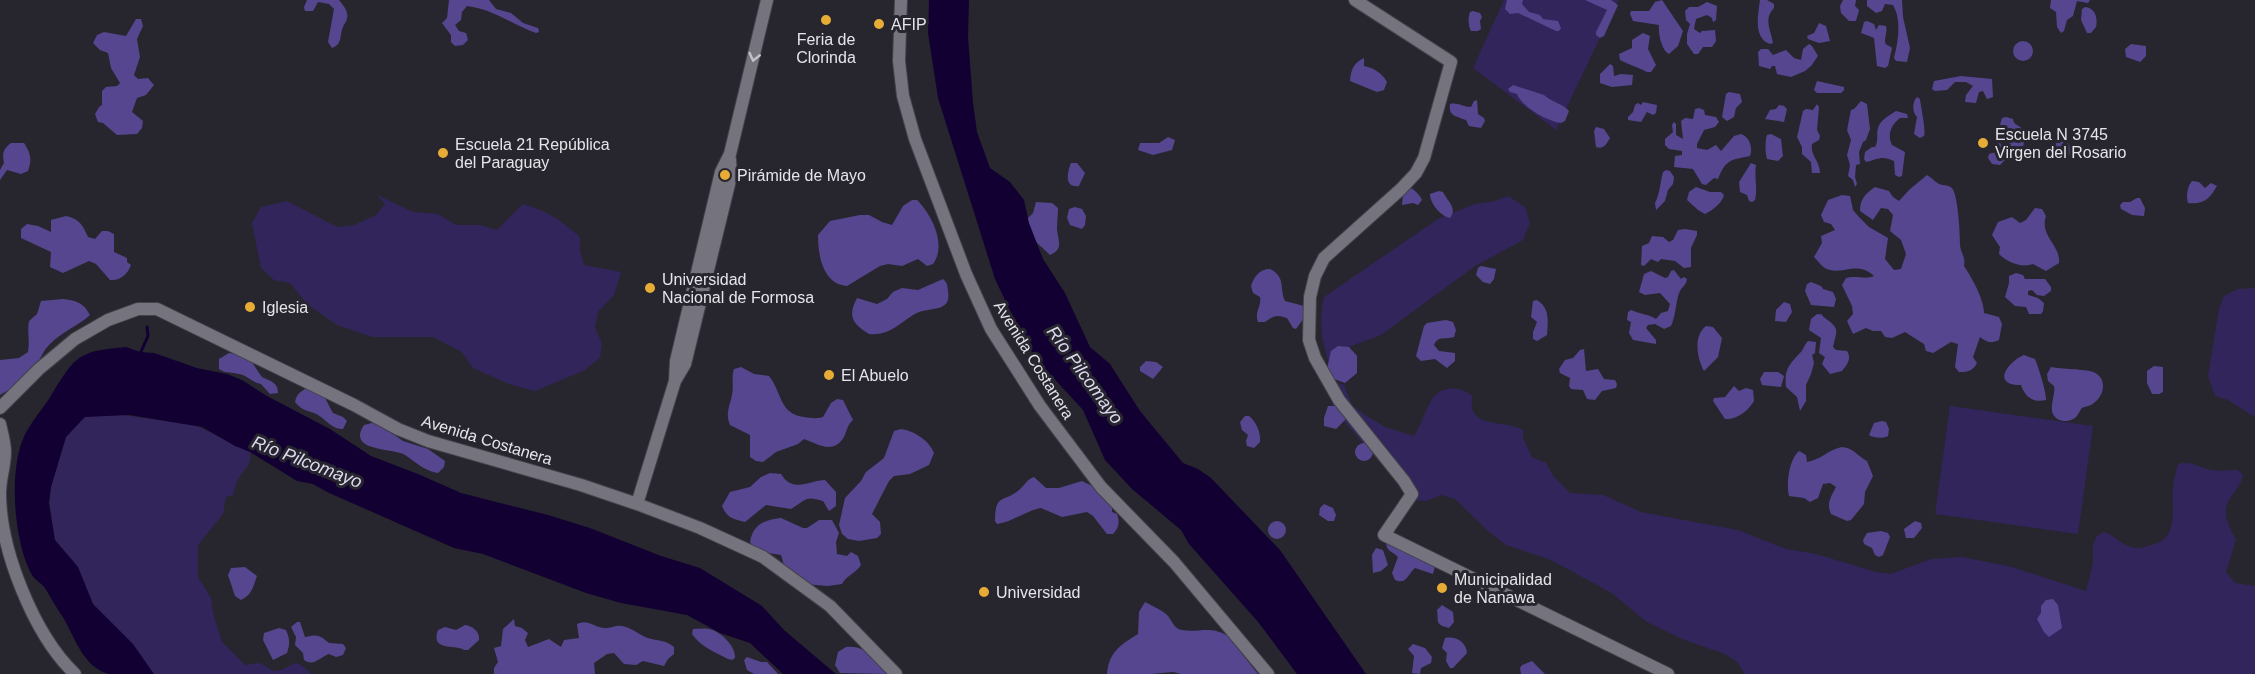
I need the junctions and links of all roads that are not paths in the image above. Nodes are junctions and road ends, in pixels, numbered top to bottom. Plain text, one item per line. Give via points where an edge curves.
1 (767, 0) edge
2 (901, 0) edge
3 (1355, 0) edge
4 (0, 408) edge
5 (0, 424) edge
6 (637, 504) junction
7 (75, 674) edge
8 (896, 674) edge
9 (1268, 674) edge
10 (1668, 674) edge

1 -> 6 street via 730,154 731,176 688,353 675,381
2 - 9 street, Avenida Costanera via 899,60 903,96 922,160 991,329 1040,406 1101,487 1174,562
3 - 10 street via 1451,62 1424,158 1416,173 1324,258 1314,276 1310,297 1309,340 1315,358 1339,400 1412,494 1384,535
4 - 6 street, Avenida Costanera via 75,339 138,309 157,309 418,437
5 - 7 street via 5,451 0,491 2,524 14,571 39,624
6 - 8 street, Avenida Costanera via 763,557 830,606

